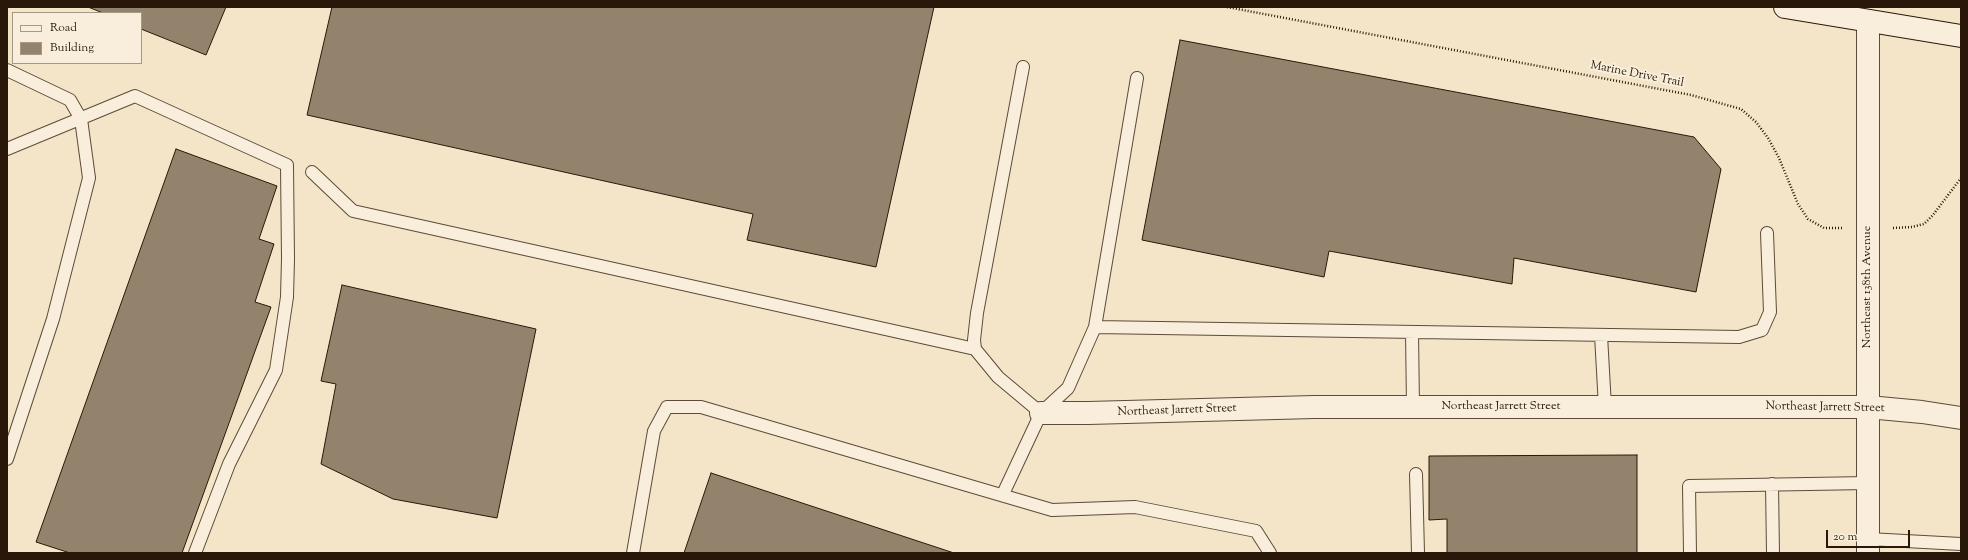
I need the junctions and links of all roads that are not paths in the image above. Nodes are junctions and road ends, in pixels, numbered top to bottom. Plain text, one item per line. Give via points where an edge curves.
1 (1785, 7) edge
2 (1868, 21) junction
3 (1961, 36) edge
4 (1023, 67) dead end
5 (7, 70) edge
6 (1138, 78) dead end
7 (81, 119) junction
8 (7, 149) edge
9 (312, 172) dead end
10 (1767, 233) dead end
11 (1095, 327) junction
12 (1412, 332) junction
13 (1601, 335) junction
14 (975, 349) junction
15 (1868, 406) junction
16 (1413, 407) junction
17 (1605, 407) junction
18 (1041, 412) junction
19 (1961, 418) edge
20 (7, 459) edge
21 (1416, 474) dead end
22 (1868, 483) junction
23 (1772, 484) junction
24 (1003, 494) junction
25 (1961, 544) edge
26 (1868, 546) edge
27 (195, 553) edge
28 (633, 553) edge
29 (1270, 553) edge
30 (1418, 553) edge
31 (1690, 553) edge
32 (1773, 553) edge

1 - 2 street
2 - 3 street
2 - 15 street, Northeast 138th Avenue
4 - 14 lane via 977,313
5 - 7 lane via 70,100
6 - 11 lane
7 - 8 lane
7 - 20 lane via 89,178 53,319
7 - 27 lane via 135,96 287,165 287,289 276,370 229,464
9 - 14 lane via 354,211
10 - 13 lane via 1770,312 1762,330 1739,337
11 - 12 lane
11 - 18 lane via 1068,388
12 - 13 lane
12 - 16 lane
13 - 17 lane
14 - 18 lane via 998,377
15 - 17 street, Northeast Jarrett Street
15 - 19 street, Northeast Jarrett Street
15 - 22 street, Northeast 138th Avenue
16 - 17 street, Northeast Jarrett Street
16 - 18 street, Northeast Jarrett Street via 1314,407 1088,414
18 - 24 lane
21 - 30 lane
22 - 23 lane
22 - 26 street, Northeast 138th Avenue
23 - 31 lane via 1689,486
23 - 32 lane
24 - 28 lane via 701,407 667,407 654,431
24 - 29 lane via 1052,510 1135,507 1256,531
25 - 26 lane

